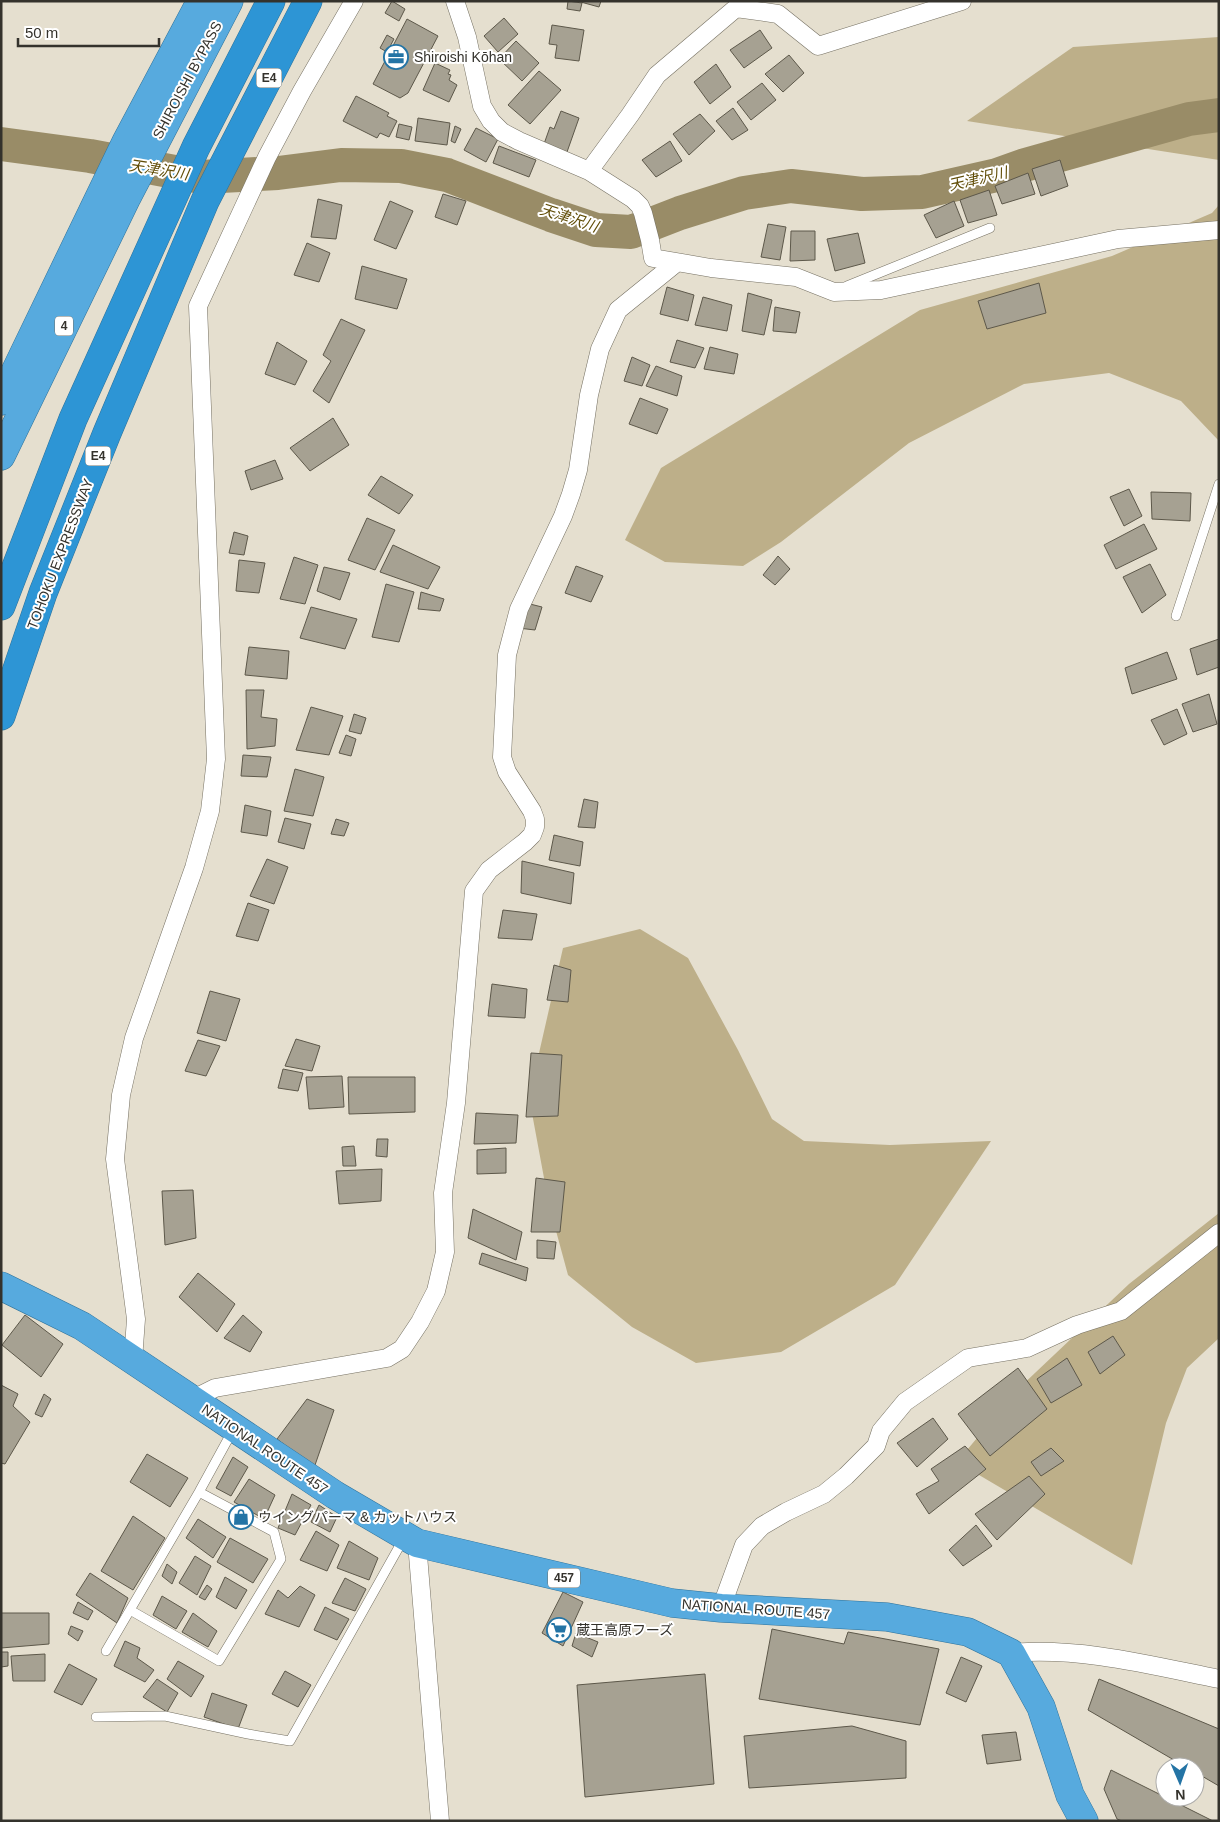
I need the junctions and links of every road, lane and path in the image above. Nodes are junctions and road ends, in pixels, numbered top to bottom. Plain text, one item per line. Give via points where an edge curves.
1 (201, 1) edge
2 (228, 1) edge
3 (271, 1) edge
4 (308, 1) edge
5 (354, 1) edge
6 (454, 1) edge
7 (962, 1) edge
8 (589, 171) junction
9 (115, 194) junction
10 (990, 228) dead end
11 (1219, 230) edge
12 (676, 263) junction
13 (834, 292) junction
14 (1, 401) edge
15 (1, 456) edge
16 (1219, 484) edge
17 (1, 606) edge
18 (1176, 616) dead end
19 (1, 716) edge
20 (1219, 1233) edge
21 (1, 1286) edge
22 (133, 1360) junction
23 (191, 1400) junction
24 (234, 1429) junction
25 (199, 1492) junction
26 (411, 1540) junction
27 (721, 1608) junction
28 (130, 1610) junction
29 (106, 1651) dead end
30 (1011, 1653) junction
31 (1219, 1679) edge
32 (96, 1717) dead end
33 (440, 1821) edge
34 (1084, 1821) edge

1 - 9 highway, SHIROISHI BYPASS / 4 via 126,142
2 - 9 highway, SHIROISHI BYPASS / 4 via 154,144
3 - 17 highway, E4 via 196,148 73,419
4 - 19 highway, TOHOKU EXPRESSWAY / E4 via 206,201 42,593
5 - 22 street via 267,158 198,306 216,759 210,811 194,868 134,1038 121,1095 116,1159 136,1319
6 - 8 street via 467,37 482,106 491,121 502,132 519,141
7 - 8 street via 818,46 778,14 736,8 657,75
8 - 12 street via 640,206 653,258
9 - 14 highway, SHIROISHI BYPASS / 4
9 - 15 highway, SHIROISHI BYPASS / 4
10 - 13 lane
11 - 13 street via 1118,239 881,290
12 - 13 street via 796,277
12 - 23 street via 618,310 607,331 589,396 578,470 571,494 514,622 506,663 502,758 507,772 532,811 535,827 525,842 488,870 474,891 456,1103 443,1193 445,1252 436,1291 402,1349 387,1358 214,1388
16 - 18 lane
20 - 27 street via 1121,1311 1077,1325 1027,1348 968,1358 905,1402 881,1431 876,1446 846,1476 824,1494 762,1526 744,1545
21 - 22 highway, NATIONAL ROUTE 457 / 457 via 82,1326
22 - 23 highway, NATIONAL ROUTE 457 / 457
23 - 24 highway, NATIONAL ROUTE 457 / 457
24 - 25 lane
24 - 26 highway, NATIONAL ROUTE 457 / 457
25 - 28 lane
25 - 28 lane via 274,1532 281,1559 219,1661
26 - 27 highway, NATIONAL ROUTE 457 / 457 via 672,1603
26 - 32 lane via 290,1741 165,1716
26 - 33 street
27 - 30 highway, NATIONAL ROUTE 457 / 457 via 887,1617 968,1632
28 - 29 lane
30 - 31 street via 1032,1651 1104,1656
30 - 34 highway via 1042,1707 1070,1796

